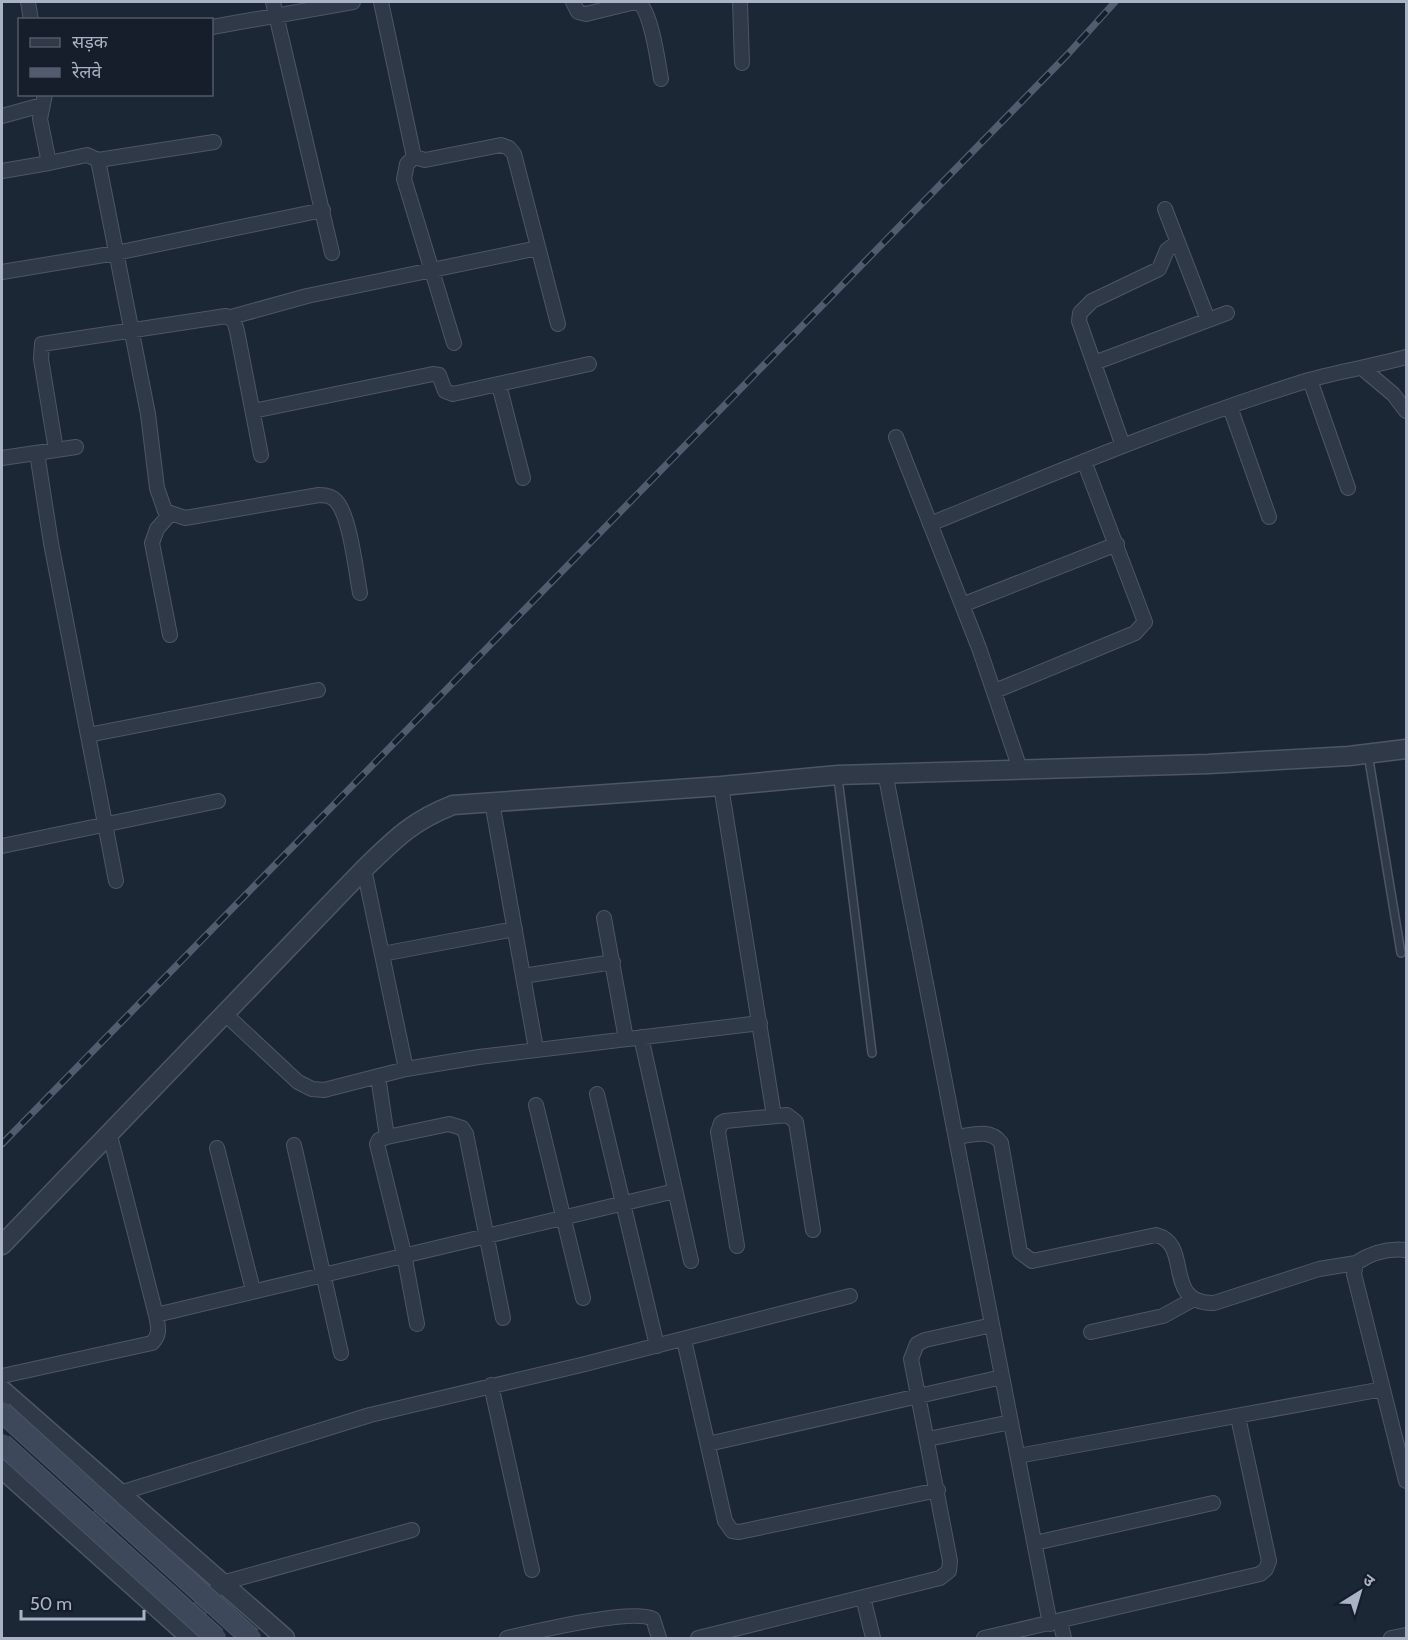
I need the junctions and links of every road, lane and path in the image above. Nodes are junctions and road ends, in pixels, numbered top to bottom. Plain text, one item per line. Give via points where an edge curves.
1 (28, 2) edge
2 (353, 2) edge
3 (381, 2) edge
4 (573, 2) edge
5 (637, 2) edge
6 (740, 2) edge
7 (274, 8) edge
8 (31, 18) edge
9 (213, 27) edge
10 (742, 63) dead end
11 (662, 79) dead end
12 (43, 100) edge
13 (2, 117) edge
14 (214, 142) dead end
15 (414, 157) junction
16 (98, 160) junction
17 (49, 163) junction
18 (2, 171) edge
19 (1165, 209) dead end
20 (323, 210) junction
21 (1178, 242) junction
22 (538, 248) junction
23 (116, 253) junction
24 (332, 253) dead end
25 (434, 270) junction
26 (2, 273) edge
27 (1227, 313) dead end
28 (231, 317) junction
29 (1208, 320) junction
30 (558, 324) dead end
31 (131, 329) junction
32 (454, 343) dead end
33 (1407, 357) edge
34 (1094, 363) junction
35 (590, 364) dead end
36 (1362, 368) junction
37 (1310, 380) junction
38 (499, 385) junction
39 (1230, 406) junction
40 (253, 411) junction
41 (1407, 411) edge
42 (896, 437) dead end
43 (1123, 446) junction
44 (76, 447) dead end
45 (56, 450) junction
46 (37, 453) junction
47 (261, 455) dead end
48 (2, 458) edge
49 (1084, 461) junction
50 (523, 478) dead end
51 (1348, 488) dead end
52 (170, 514) junction
53 (1269, 517) dead end
54 (930, 524) junction
55 (1118, 544) junction
56 (360, 593) dead end
57 (962, 605) junction
58 (170, 636) dead end
59 (318, 690) dead end
60 (994, 690) junction
61 (88, 735) junction
62 (1407, 749) edge
63 (1368, 754) junction
64 (1020, 770) junction
65 (885, 772) junction
66 (838, 775) junction
67 (721, 786) junction
68 (218, 801) dead end
69 (492, 802) junction
70 (105, 824) junction
71 (2, 846) edge
72 (364, 869) junction
73 (116, 881) dead end
74 (604, 918) dead end
75 (515, 929) junction
76 (1401, 953) dead end
77 (382, 954) junction
78 (613, 962) junction
79 (523, 976) junction
80 (224, 1013) junction
81 (760, 1023) junction
82 (641, 1037) junction
83 (626, 1039) junction
84 (536, 1049) junction
85 (872, 1053) dead end
86 (406, 1068) junction
87 (378, 1076) junction
88 (597, 1094) dead end
89 (536, 1105) dead end
90 (774, 1116) junction
91 (109, 1132) junction
92 (387, 1137) junction
93 (956, 1137) junction
94 (294, 1145) dead end
95 (217, 1148) dead end
96 (675, 1191) junction
97 (624, 1203) junction
98 (562, 1218) junction
99 (813, 1230) dead end
100 (487, 1235) junction
101 (2, 1245) edge
102 (737, 1246) dead end
103 (1407, 1250) edge
104 (404, 1254) junction
105 (691, 1261) dead end
106 (1356, 1263) junction
107 (322, 1273) junction
108 (253, 1290) junction
109 (850, 1296) dead end
110 (583, 1298) dead end
111 (1192, 1300) junction
112 (156, 1315) junction
113 (504, 1318) dead end
114 (417, 1324) dead end
115 (992, 1325) junction
116 (1091, 1332) dead end
117 (684, 1340) junction
118 (657, 1346) junction
119 (340, 1353) dead end
120 (2, 1376) edge
121 (1002, 1377) junction
122 (491, 1385) junction
123 (1383, 1389) junction
124 (2, 1390) edge
125 (919, 1394) junction
126 (2, 1412) edge
127 (1238, 1418) junction
128 (1011, 1422) junction
129 (928, 1439) junction
130 (2, 1444) edge
131 (708, 1444) junction
132 (1018, 1456) junction
133 (2, 1469) edge
134 (1407, 1481) edge
135 (938, 1490) junction
136 (120, 1493) junction
137 (1213, 1503) dead end
138 (412, 1530) dead end
139 (80, 1540) junction
140 (1035, 1543) junction
141 (532, 1570) dead end
142 (222, 1583) junction
143 (863, 1597) junction
144 (1055, 1622) junction
145 (186, 1634) edge
146 (1407, 1635) edge
147 (216, 1638) edge
148 (251, 1638) edge
149 (285, 1638) edge
150 (507, 1638) edge
151 (659, 1638) edge
152 (698, 1638) edge
153 (873, 1638) edge
154 (984, 1638) edge
155 (1064, 1638) edge
156 (1391, 1638) edge

1 - 8 street
2 - 7 street
3 - 15 street
4 - 5 street via 578,12 586,14
5 - 11 street via 643,5 647,16
6 - 10 street
7 - 9 street
7 - 20 street
12 - 13 street
12 - 17 street via 40,119
14 - 16 street
15 - 22 street via 425,160 501,145 509,148 514,154
15 - 25 street via 407,164 404,179
16 - 17 street via 87,155
16 - 23 street
17 - 18 street
19 - 21 street
20 - 23 street
20 - 24 street
21 - 29 street
21 - 34 street via 1167,250 1159,269 1092,301 1080,313
22 - 25 street
22 - 30 street
23 - 26 street
23 - 31 street
25 - 28 street via 308,296
25 - 32 street
27 - 29 street
28 - 31 street
28 - 40 street
29 - 34 street
31 - 45 street via 42,344
31 - 52 street via 148,414 158,495
33 - 36 street
34 - 43 street
35 - 38 street
36 - 37 street
36 - 41 street
37 - 39 street
37 - 51 street
38 - 40 street via 448,394 439,375 434,374
38 - 50 street
39 - 43 street
39 - 53 street
40 - 47 street
42 - 54 street
43 - 49 street
44 - 45 street
45 - 46 street
46 - 48 street
46 - 61 street
49 - 54 street
49 - 55 street
52 - 56 street via 185,518 327,496 337,501 344,517
52 - 58 street via 157,529 152,543
54 - 57 street
55 - 57 street
55 - 60 street via 1144,614 1142,629
57 - 60 street
59 - 61 street
60 - 64 street
61 - 70 street
62 - 63 street
63 - 64 street
63 - 76 lane
64 - 65 street
65 - 66 street
65 - 93 street
66 - 67 street
66 - 85 lane
67 - 69 street
67 - 81 street
68 - 70 street
69 - 72 street via 453,805 423,817
69 - 75 street
70 - 71 street
70 - 73 street
72 - 77 street
72 - 80 street
74 - 78 street
75 - 77 street
75 - 79 street
77 - 86 street
78 - 79 street
78 - 83 street
79 - 84 street
80 - 87 street via 283,1070 312,1089 324,1090
80 - 91 street
81 - 82 street
81 - 90 street
82 - 83 street
82 - 96 street
83 - 84 street
84 - 86 street
86 - 87 street
87 - 92 street
88 - 97 street
89 - 98 street
90 - 99 street via 787,1115 796,1122
90 - 102 street via 725,1121 719,1127
91 - 101 street
91 - 112 street
92 - 100 street via 449,1124 462,1128
92 - 104 street via 377,1144
93 - 111 street via 988,1133 1001,1143 1020,1252 1025,1258 1041,1261 1156,1235 1164,1237 1171,1244 1185,1292
93 - 115 street
94 - 107 street
95 - 108 street
96 - 97 street
96 - 105 street
97 - 98 street
97 - 118 street
98 - 100 street
98 - 110 street
100 - 104 street
100 - 113 street
103 - 106 street via 1367,1256
104 - 107 street
104 - 114 street
106 - 111 street via 1319,1269 1214,1303
106 - 123 street via 1354,1274
107 - 108 street
107 - 119 street
108 - 112 street
109 - 117 street
111 - 116 street via 1163,1316
112 - 120 street via 159,1331 152,1343
115 - 121 street
115 - 125 street via 917,1344 912,1359
117 - 118 street
117 - 131 street
118 - 122 street
121 - 125 street
121 - 128 street
122 - 136 street via 370,1415
122 - 141 street
123 - 127 street
123 - 134 street
124 - 136 street
125 - 129 street
125 - 131 street
126 - 148 main road, bridge
127 - 132 street
127 - 144 street via 1269,1561 1266,1569 1260,1574
128 - 129 street
128 - 132 street
129 - 135 street
130 - 147 main road, bridge
131 - 135 street via 725,1521 732,1531
132 - 140 street
133 - 139 street
135 - 143 street via 949,1571 940,1578
136 - 139 street
136 - 142 street
137 - 140 street
138 - 142 street
139 - 145 street
140 - 144 street
142 - 145 street
142 - 149 street
143 - 152 street
143 - 153 street
144 - 154 street
144 - 155 street
146 - 156 street
150 - 151 street via 638,1615 653,1619

